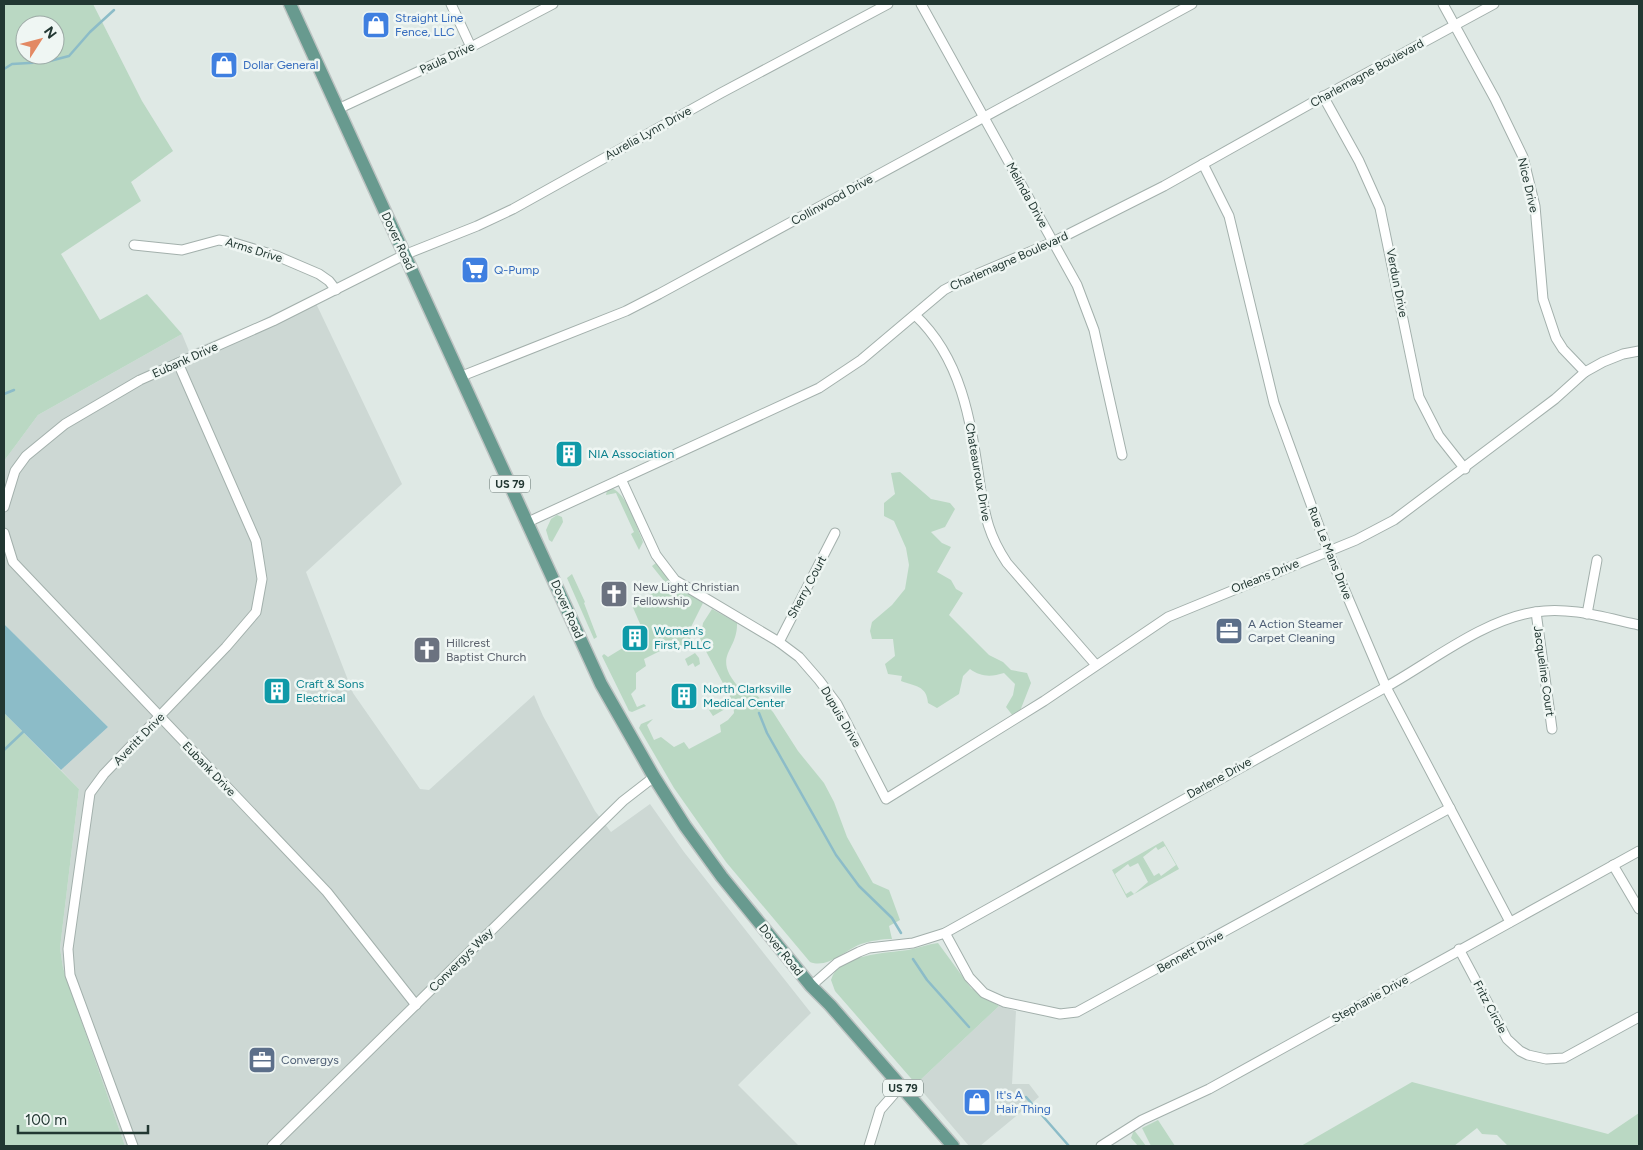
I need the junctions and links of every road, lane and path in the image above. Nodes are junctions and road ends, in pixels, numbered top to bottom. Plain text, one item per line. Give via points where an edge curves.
1 (290, 4) edge
2 (451, 4) edge
3 (553, 4) edge
4 (888, 4) edge
5 (921, 4) edge
6 (1192, 4) edge
7 (1442, 4) edge
8 (1494, 4) edge
9 (1454, 25) junction
10 (471, 47) junction
11 (1323, 96) junction
12 (338, 109) junction
13 (985, 117) junction
14 (1203, 164) junction
15 (1053, 242) junction
16 (134, 245) dead end
17 (404, 255) junction
18 (336, 290) junction
19 (915, 315) junction
20 (1639, 351) edge
21 (178, 362) junction
22 (1586, 372) junction
23 (462, 376) junction
24 (1122, 455) dead end
25 (1465, 469) junction
26 (621, 479) junction
27 (4, 507) edge
28 (528, 522) junction
29 (4, 533) edge
30 (835, 533) dead end
31 (1328, 551) junction
32 (1597, 560) dead end
33 (1536, 612) junction
34 (1587, 614) junction
35 (1639, 625) edge
36 (779, 642) junction
37 (1096, 665) junction
38 (1386, 687) junction
39 (160, 718) junction
40 (1552, 729) dead end
41 (654, 777) junction
42 (886, 799) joint
43 (1450, 808) junction
44 (1639, 851) edge
45 (1613, 865) junction
46 (1639, 909) edge
47 (1510, 922) junction
48 (945, 933) junction
49 (1459, 950) junction
50 (811, 986) junction
51 (416, 1005) junction
52 (1639, 1017) edge
53 (901, 1086) junction
54 (133, 1146) edge
55 (272, 1146) edge
56 (869, 1146) edge
57 (953, 1146) edge
58 (1101, 1146) edge

1 - 12 main road, Dover Road / US 79
2 - 10 street
3 - 10 street, Paula Drive
4 - 17 street, Aurelia Lynn Drive via 728,88 513,209
5 - 13 street, Melinda Drive
6 - 13 street, Collinwood Drive
7 - 9 street, Nice Drive
8 - 9 street, Charlemagne Boulevard
9 - 11 street, Charlemagne Boulevard
9 - 22 street, Nice Drive via 1523,156 1535,206 1543,299 1556,338
10 - 12 street, Paula Drive
11 - 14 street, Charlemagne Boulevard
11 - 25 street, Verdun Drive via 1359,161 1380,208 1419,396 1439,436
12 - 17 main road, Dover Road / US 79
13 - 15 street, Melinda Drive
13 - 23 street, Collinwood Drive via 641,303
14 - 15 street, Charlemagne Boulevard
14 - 31 street, Rue Le Mans Drive via 1229,216 1274,403
15 - 19 street, Charlemagne Boulevard via 962,280 944,290
15 - 24 street, Melinda Drive via 1077,285 1094,330
16 - 18 street, Arms Drive via 182,250 220,240 231,242 277,256 318,274
17 - 18 street, Eubank Drive
17 - 23 main road, Dover Road / US 79
18 - 21 street, Eubank Drive
19 - 26 street, Charlemagne Boulevard via 861,360 819,388
19 - 37 street, Chateauroux Drive via 943,350 964,394 982,505 996,546 1007,563
20 - 22 street, Orleans Drive via 1623,354
21 - 27 street, Eubank Drive via 90,409 40,443 15,471
21 - 39 street, Averitt Drive via 256,541 262,579 256,612
22 - 25 street, Orleans Drive
23 - 28 main road, Dover Road / US 79
25 - 31 street, Orleans Drive via 1394,520
26 - 28 street, Charlemagne Boulevard
26 - 36 street, Dupuis Drive via 667,572 675,580
28 - 41 main road, Dover Road / US 79 via 601,684
29 - 39 street, Eubank Drive via 13,562
30 - 36 street, Sherry Court
31 - 37 street, Orleans Drive via 1182,610
31 - 38 street, Rue Le Mans Drive
32 - 34 street
33 - 34 street, Darlene Drive
33 - 38 street, Darlene Drive via 1486,629
33 - 40 street, Jacqueline Court
34 - 35 street, Darlene Drive
36 - 42 street, Dupuis Drive via 800,657 837,704
37 - 42 street, Orleans Drive
38 - 43 street, Rue Le Mans Drive
38 - 48 street, Darlene Drive
39 - 51 street, Eubank Drive via 327,892
39 - 54 street, Averitt Drive via 104,774 90,793 68,949 70,975
41 - 50 main road, Dover Road / US 79 via 717,870
41 - 51 street, Convergys Way via 623,801
43 - 47 street, Rue Le Mans Drive
43 - 48 street, Bennett Drive via 1077,1012 1053,1013 1004,1002 984,993 969,976
44 - 45 street, Stephanie Drive
45 - 46 street
45 - 47 street, Stephanie Drive
47 - 49 street, Stephanie Drive
48 - 50 street, Darlene Drive via 913,943 869,948 837,963
49 - 52 street, Fritz Circle via 1507,1039 1528,1055 1564,1058
49 - 58 street, Stephanie Drive via 1208,1089 1142,1120
50 - 53 main road, Dover Road / US 79
51 - 55 street, Convergys Way
53 - 56 street via 880,1110
53 - 57 main road, Dover Road / US 79

